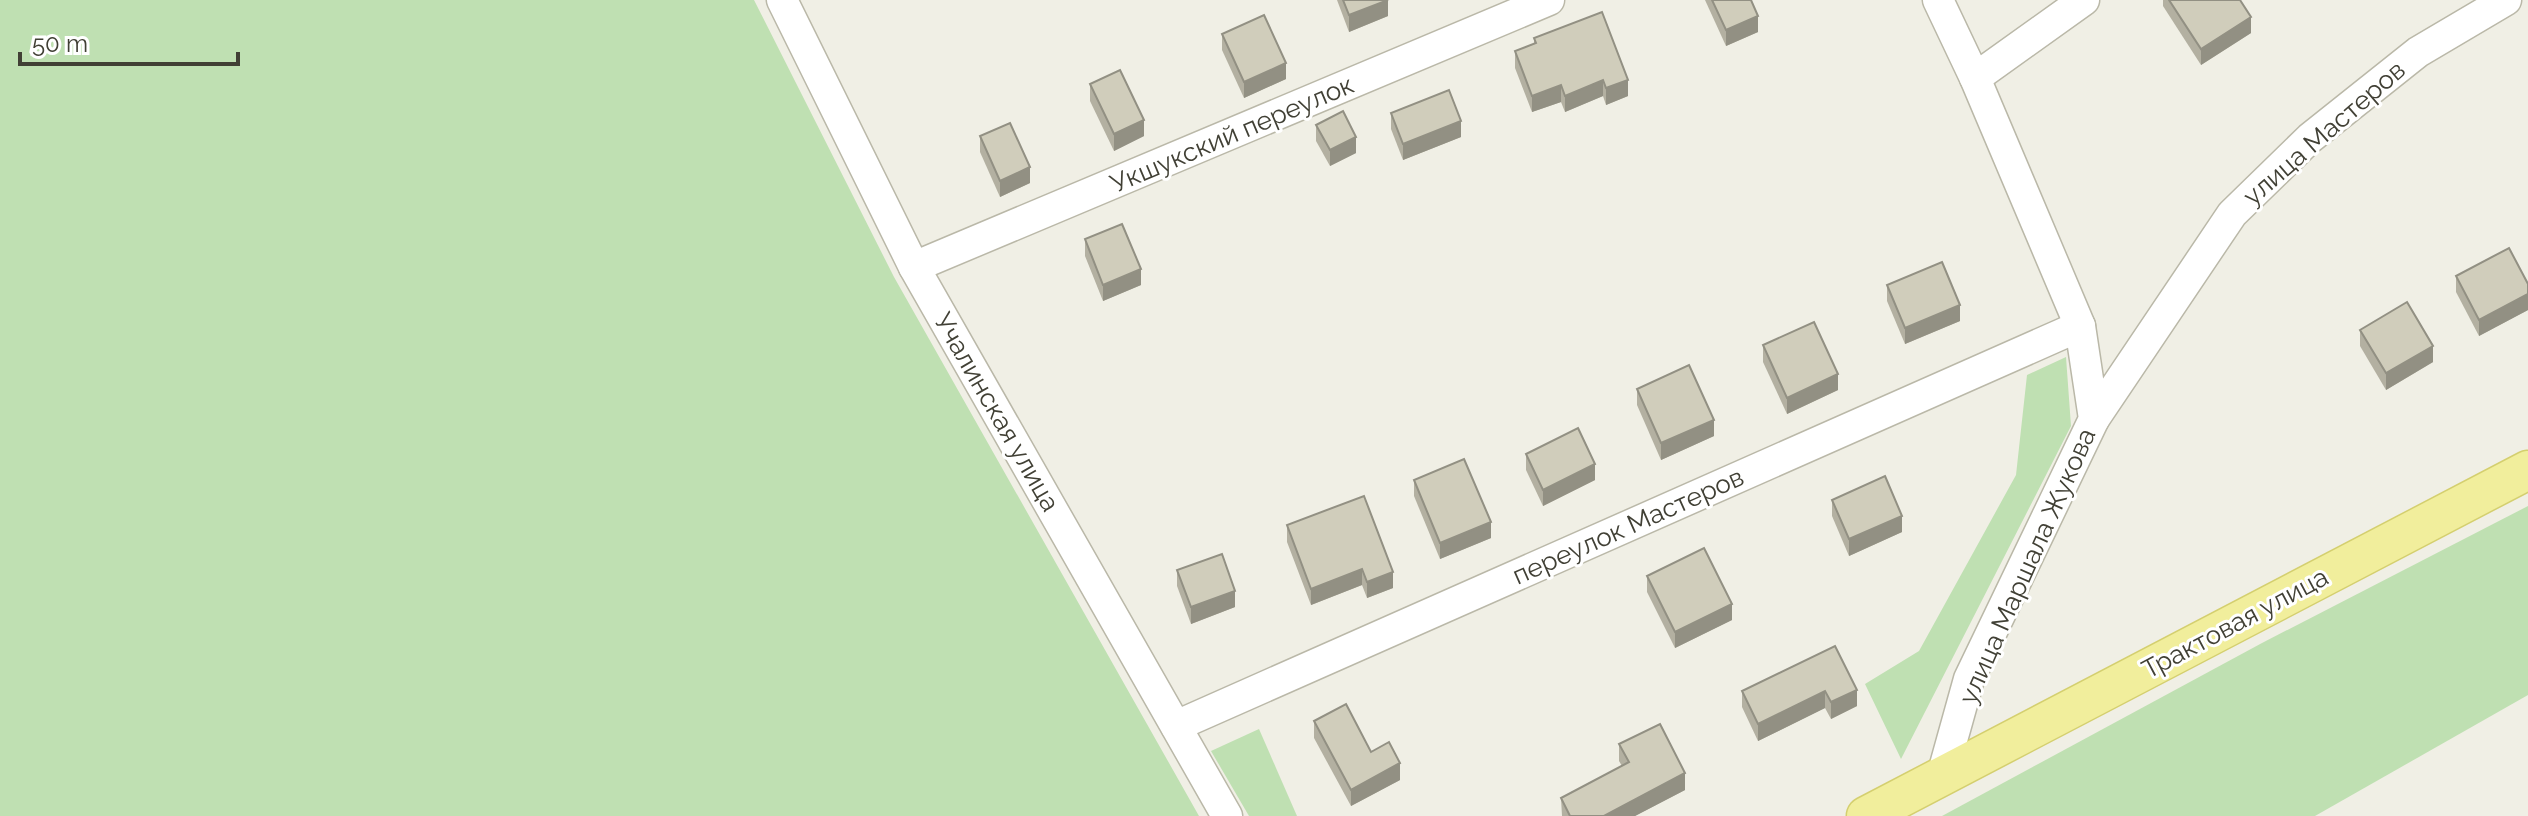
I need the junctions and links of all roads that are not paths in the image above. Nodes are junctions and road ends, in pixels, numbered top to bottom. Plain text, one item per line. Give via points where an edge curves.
1 (782, 0) edge
2 (1549, 0) edge
3 (1938, 0) edge
4 (2084, 0) edge
5 (2506, 0) edge
6 (1975, 78) junction
7 (914, 267) junction
8 (2080, 326) junction
9 (2094, 419) junction
10 (2528, 470) edge
11 (1176, 726) junction
12 (1942, 776) junction
13 (1227, 816) edge
14 (1866, 816) edge

1 - 7 street, Учалинская улица
2 - 7 street, Укшукский переулок
3 - 6 street, улица Маршала Жукова
4 - 6 street
5 - 9 street, улица Мастеров via 2418,52 2310,138 2232,214
6 - 8 street, улица Маршала Жукова
7 - 11 street, Учалинская улица
8 - 9 street, улица Маршала Жукова
8 - 11 street, переулок Мастеров
9 - 12 street, улица Маршала Жукова via 1969,679
10 - 12 main road, Трактовая улица
11 - 13 street, Учалинская улица
12 - 14 main road, Трактовая улица

